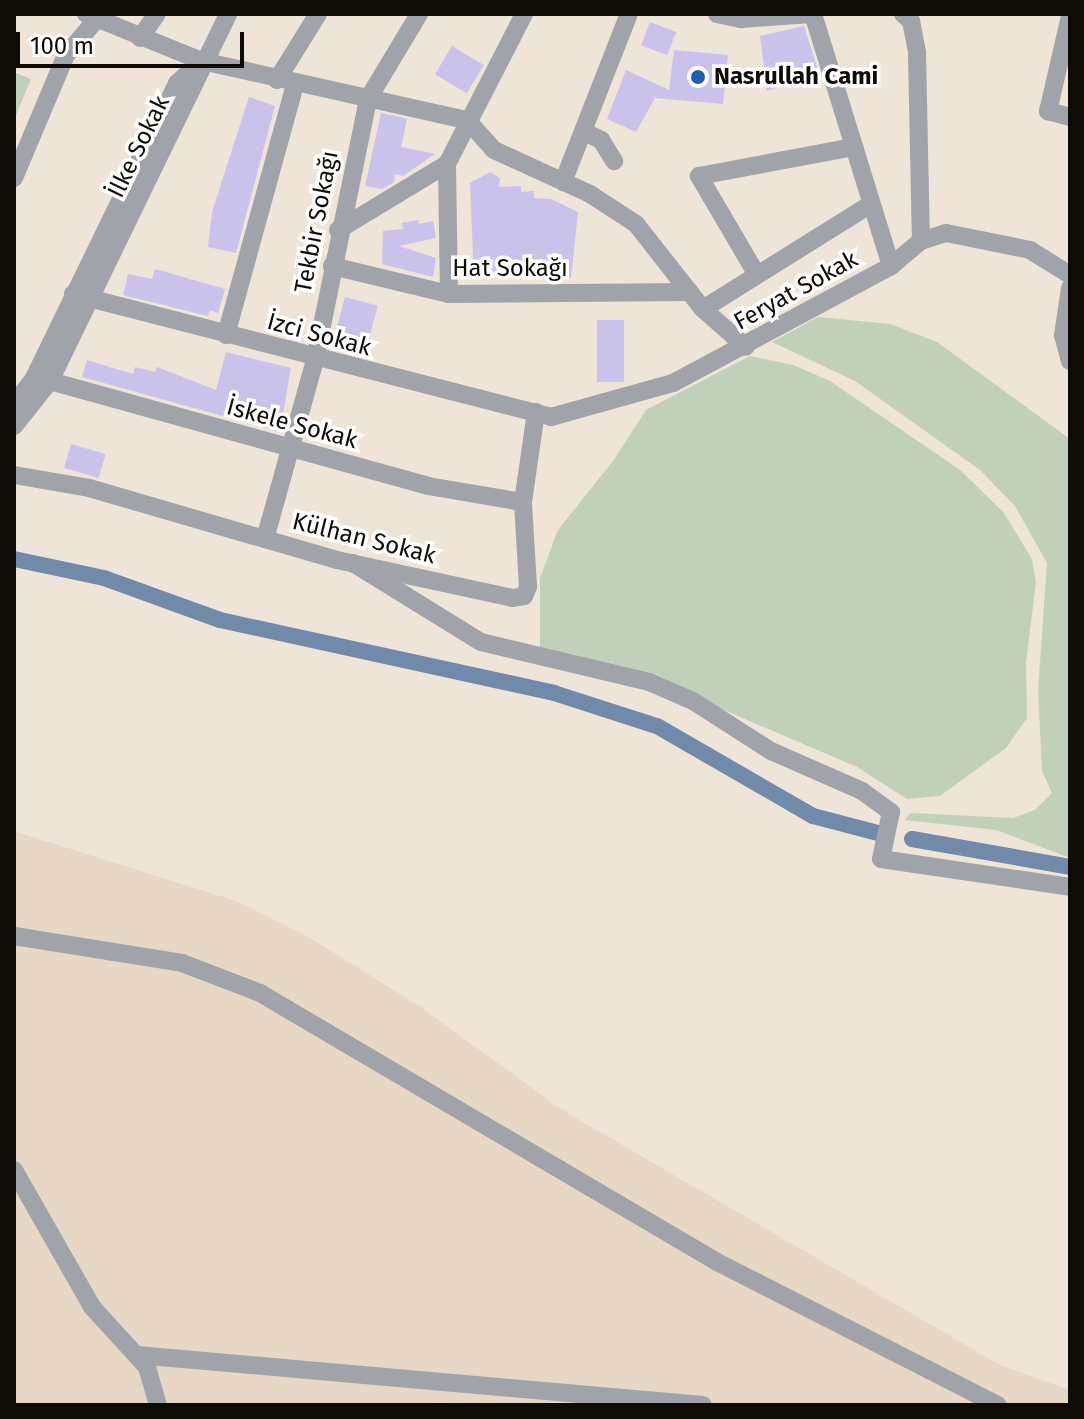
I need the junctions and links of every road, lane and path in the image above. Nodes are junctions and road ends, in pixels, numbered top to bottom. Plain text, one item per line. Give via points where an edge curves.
1 (157, 14) edge
2 (228, 14) edge
3 (318, 14) edge
4 (419, 14) edge
5 (524, 14) edge
6 (629, 14) edge
7 (717, 14) edge
8 (812, 14) edge
9 (903, 14) edge
10 (1070, 16) edge
11 (91, 17) edge
12 (140, 38) junction
13 (202, 61) junction
14 (286, 82) junction
15 (368, 99) junction
16 (1070, 117) edge
17 (467, 120) junction
18 (584, 132) junction
19 (854, 147) junction
20 (614, 161) dead end
21 (447, 164) junction
22 (14, 178) edge
23 (563, 182) junction
24 (871, 204) junction
25 (338, 230) junction
26 (921, 241) junction
27 (332, 266) junction
28 (891, 266) junction
29 (757, 275) junction
30 (1070, 275) edge
31 (1070, 288) edge
32 (690, 292) junction
33 (449, 294) junction
34 (81, 298) junction
35 (703, 309) junction
36 (226, 335) junction
37 (746, 347) junction
38 (315, 360) junction
39 (1070, 361) edge
40 (50, 381) junction
41 (14, 404) edge
42 (536, 412) junction
43 (14, 426) edge
44 (293, 449) junction
45 (14, 475) edge
46 (523, 502) junction
47 (265, 539) junction
48 (353, 563) junction
49 (1070, 887) edge
50 (14, 936) edge
51 (14, 1170) edge
52 (137, 1355) junction
53 (158, 1405) edge
54 (703, 1405) edge
55 (998, 1405) edge

1 - 12 street
2 - 13 street, İlke Sokak
3 - 14 street
4 - 15 street, Tekbir Sokağı
5 - 17 street
6 - 18 street
7 - 8 street via 741,19
8 - 19 street
9 - 26 street via 911,21 917,53
10 - 16 street via 1048,111
11 - 12 street
11 - 22 street via 66,55
12 - 13 street
13 - 14 street
13 - 34 street, İlke Sokak via 193,91
14 - 15 street
14 - 36 street
15 - 17 street
15 - 25 street, Tekbir Sokağı
17 - 21 street
17 - 23 street via 494,150
18 - 20 street via 601,140
18 - 23 street
19 - 24 street
19 - 29 street via 699,176
21 - 25 street
21 - 33 street
23 - 32 street via 636,224
24 - 28 street
24 - 29 street
25 - 27 street, Tekbir Sokağı
26 - 28 street, Feryat Sokak
26 - 30 street via 946,233 998,240 1030,250
27 - 33 street, Hat Sokağı
27 - 38 street, Tekbir Sokağı
28 - 37 street, Feryat Sokak
29 - 35 street
31 - 39 street via 1063,335
32 - 33 street, Hat Sokağı
32 - 35 street
34 - 36 street, İzci Sokak
34 - 40 street, İlke Sokak
34 - 41 street, İlke Sokak
35 - 37 street
36 - 38 street, İzci Sokak
37 - 42 street, Feryat Sokak via 673,383 551,417
38 - 42 street, İzci Sokak
38 - 44 street, Tekbir Sokağı
40 - 43 street, İlke Sokak
40 - 44 street, İskele Sokak
42 - 46 street, Külhan Sokak
44 - 46 street, İskele Sokak via 428,486
44 - 47 street, Tekbir Sokağı
45 - 47 street, Külhan Sokak via 89,488
46 - 48 street, Külhan Sokak via 529,568 524,596
47 - 48 street, Külhan Sokak
48 - 49 street via 481,642 649,682 693,701 771,751 862,791 891,812 881,859
50 - 55 street via 182,963 260,993 717,1262
51 - 52 street via 92,1307
52 - 53 street via 147,1367
52 - 54 street

